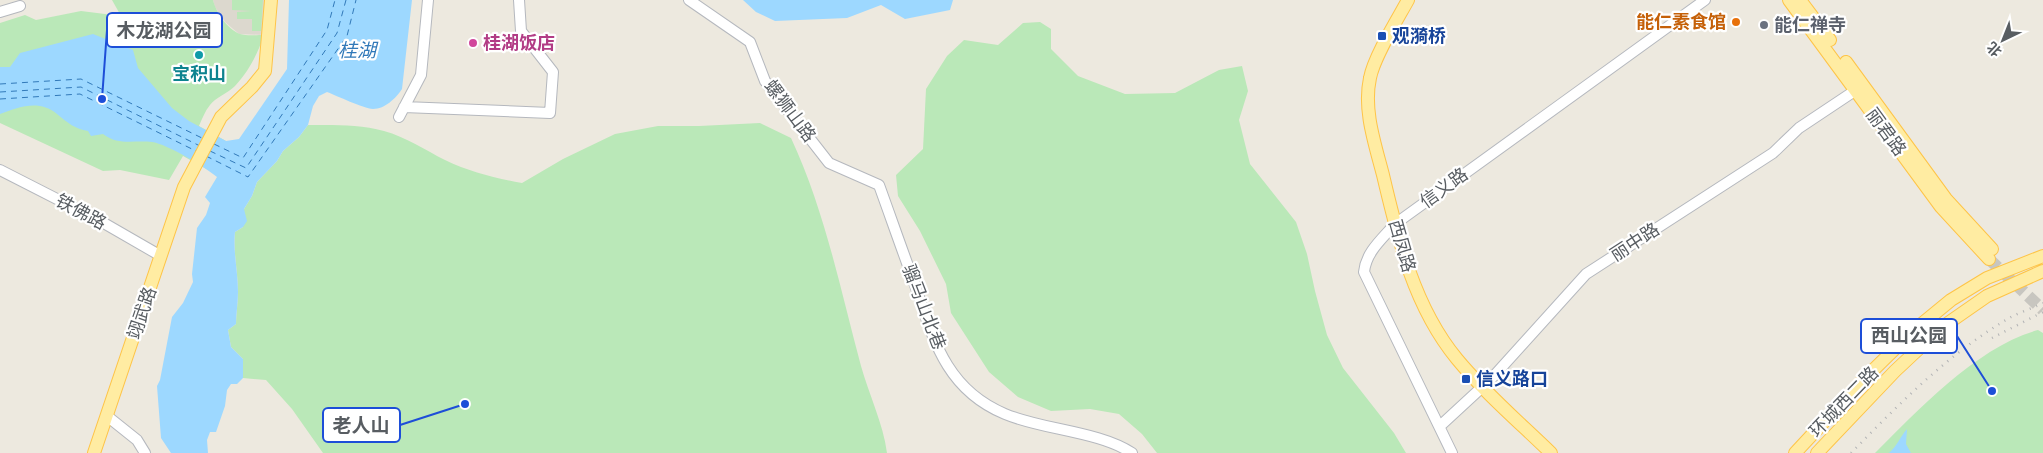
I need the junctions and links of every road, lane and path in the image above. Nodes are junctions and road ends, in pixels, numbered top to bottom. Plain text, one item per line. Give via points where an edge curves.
1 (271, 0) edge
2 (428, 0) edge
3 (519, 0) edge
4 (689, 0) edge
5 (1408, 0) edge
6 (1705, 0) edge
7 (1789, 0) edge
8 (1800, 0) edge
9 (20, 6) dead end
10 (0, 12) edge
11 (1856, 90) junction
12 (829, 163) joint
13 (0, 170) edge
14 (1395, 224) junction
15 (161, 256) junction
16 (2043, 256) edge
17 (2043, 271) edge
18 (1482, 387) junction
19 (107, 416) junction
20 (1440, 426) junction
21 (94, 453) edge
22 (145, 453) edge
23 (1132, 453) edge
24 (1452, 453) edge
25 (1550, 453) edge
26 (1795, 453) edge
27 (1817, 453) edge

1 - 15 main road, 翊武路 via 269,74 221,117 184,187
2 - 3 street via 421,75 401,112 550,112 553,72 521,31
4 - 12 street, 螺狮山路 via 750,42 765,81
5 - 14 main road, 西凤路 via 1376,62 1367,95
6 - 14 street, 信义路
7 - 11 main road, 丽君路
8 - 11 main road, 丽君路 via 1946,199 1992,256 1941,207
9 - 10 street
11 - 18 street, 丽中路 via 1799,128 1773,153 1586,274
12 - 23 street, 骝马山北巷 via 879,185 931,335 952,374 978,401 1006,415 1115,443
13 - 15 street, 铁佛路
14 - 18 main road, 西凤路 via 1412,280 1428,314 1456,358
14 - 20 street, 信义路 via 1372,250 1365,261 1364,272
15 - 19 main road, 翊武路
16 - 26 main road, 环城西二路 via 1987,278 1951,300 1912,332 1862,381
17 - 27 main road, 环城西二路 via 1987,296 1941,328
18 - 20 street, 丽中路
18 - 25 main road, 西凤路
19 - 21 main road, 翊武路
19 - 22 street via 137,440
20 - 24 street, 信义路

